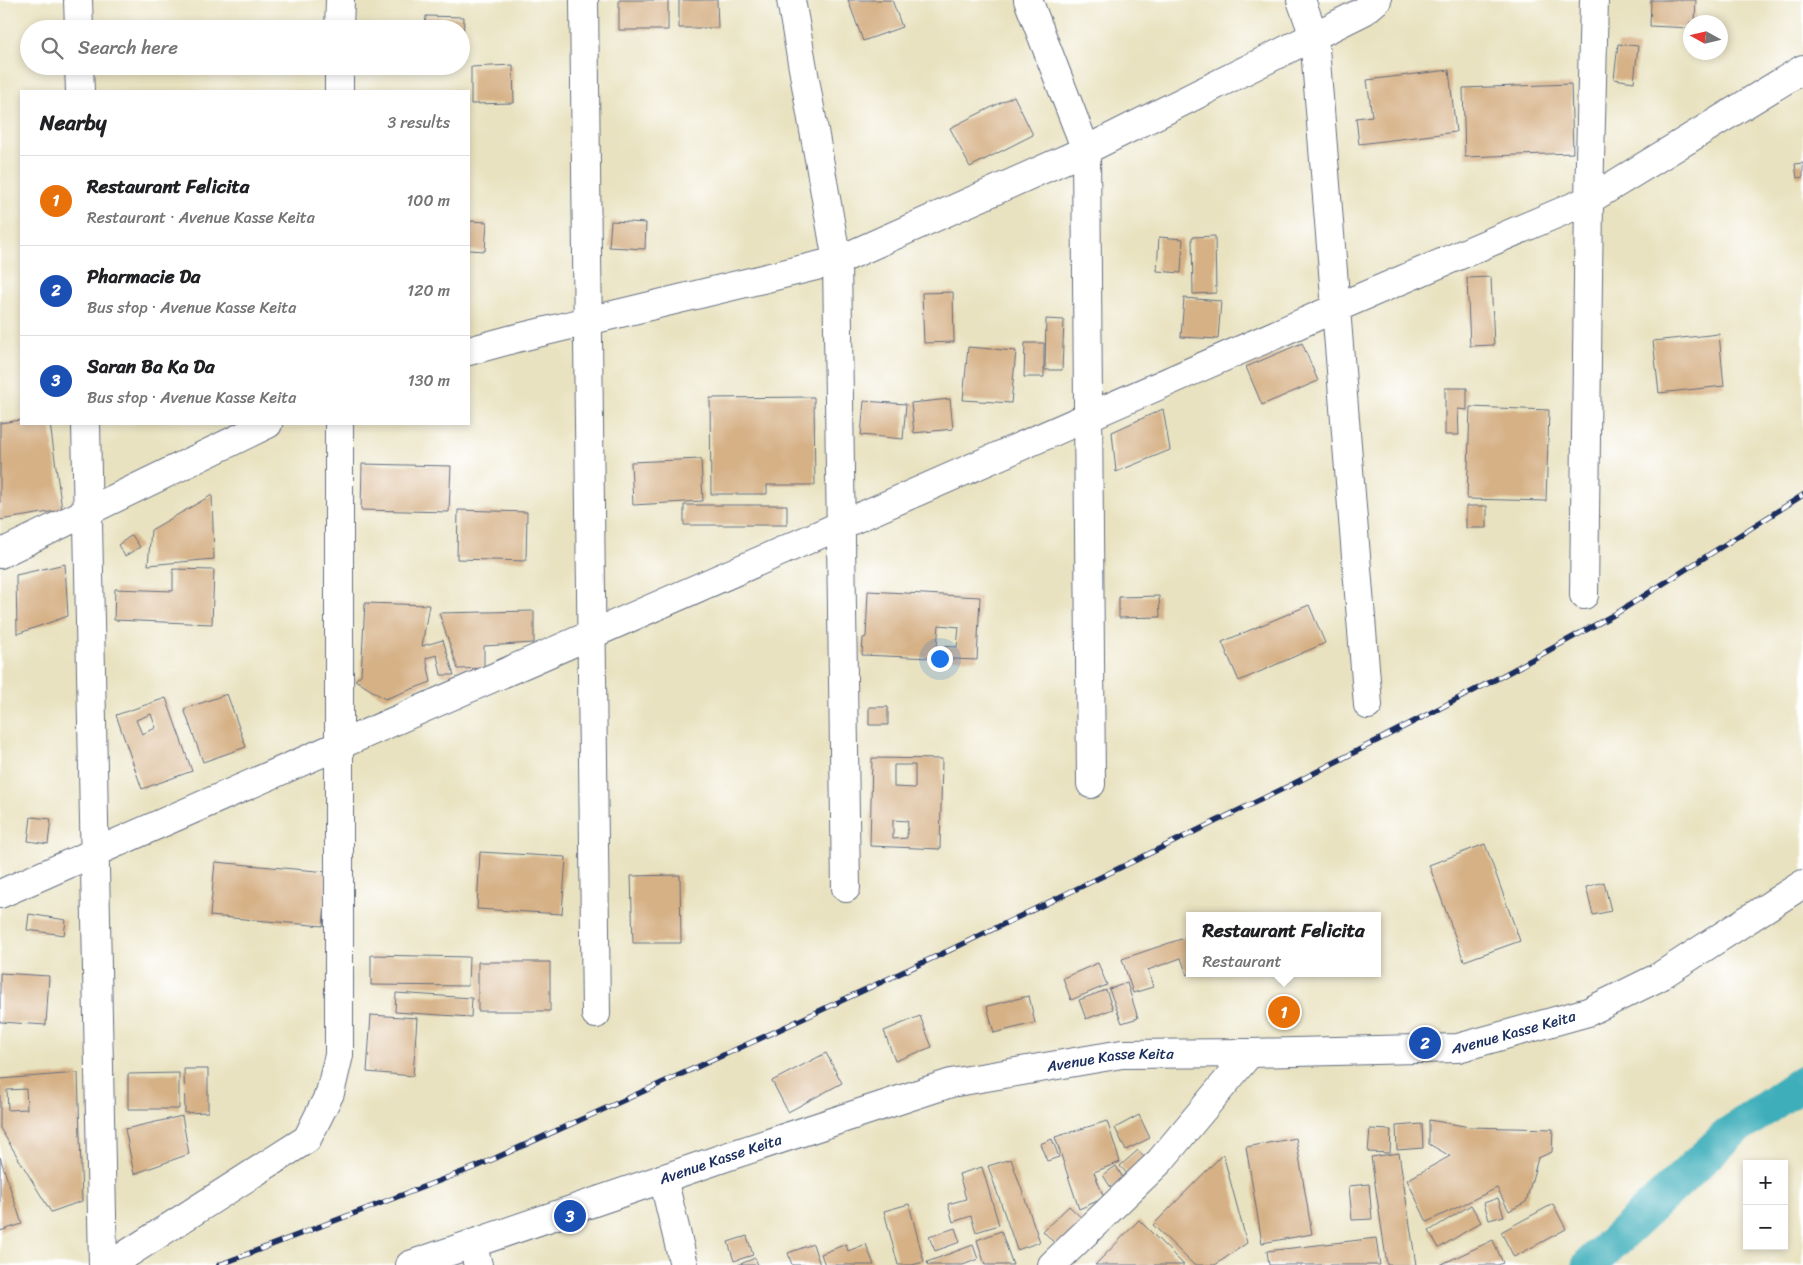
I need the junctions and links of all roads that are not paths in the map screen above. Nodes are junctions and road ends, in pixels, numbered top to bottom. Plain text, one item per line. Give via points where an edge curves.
1 (78, 0) edge
2 (340, 0) edge
3 (584, 0) edge
4 (791, 0) edge
5 (1028, 0) edge
6 (1301, 0) edge
7 (1377, 0) edge
8 (1594, 0) edge
9 (78, 20) edge
10 (340, 20) edge
11 (1314, 36) junction
12 (1803, 69) edge
13 (79, 75) edge
14 (339, 75) edge
15 (80, 90) edge
16 (339, 90) edge
17 (1086, 150) junction
18 (1589, 200) junction
19 (838, 261) junction
20 (1336, 308) junction
21 (588, 321) junction
22 (470, 352) edge
23 (1088, 417) junction
24 (86, 425) edge
25 (266, 425) edge
26 (339, 425) edge
27 (88, 511) junction
28 (841, 526) junction
29 (0, 554) edge
30 (1584, 595) dead end
31 (592, 634) junction
32 (1368, 705) dead end
33 (339, 746) junction
34 (1091, 784) dead end
35 (94, 852) junction
36 (1803, 884) edge
37 (846, 888) dead end
38 (0, 894) edge
39 (596, 1014) dead end
40 (1250, 1053) junction
41 (663, 1178) junction
42 (475, 1255) edge
43 (103, 1265) edge
44 (110, 1265) edge
45 (410, 1265) edge
46 (684, 1265) edge
47 (1052, 1265) edge

1 - 9 street
2 - 10 street
3 - 21 street
4 - 19 street
5 - 17 street
6 - 11 street
7 - 11 street via 1364,11
8 - 18 street
11 - 17 street
11 - 20 street
12 - 18 street
13 - 15 street
14 - 16 street
17 - 19 street
17 - 23 street
18 - 20 street
18 - 30 street
19 - 21 street
19 - 28 street
20 - 23 street
20 - 32 street
21 - 22 street
21 - 31 street
23 - 28 street
23 - 34 street
24 - 27 street
25 - 27 street
26 - 33 street
27 - 29 street
27 - 35 street
28 - 31 street
28 - 37 street
31 - 33 street
31 - 39 street
33 - 35 street
33 - 44 street via 339,1054 330,1093 307,1139
35 - 38 street
35 - 43 street
36 - 40 street, Avenue Kasse Keita via 1657,978 1588,1012 1458,1048
40 - 41 street, Avenue Kasse Keita via 1122,1054 951,1083
40 - 47 street via 1160,1161
41 - 42 street, Avenue Kasse Keita
41 - 46 street
42 - 45 street, Avenue Kasse Keita

